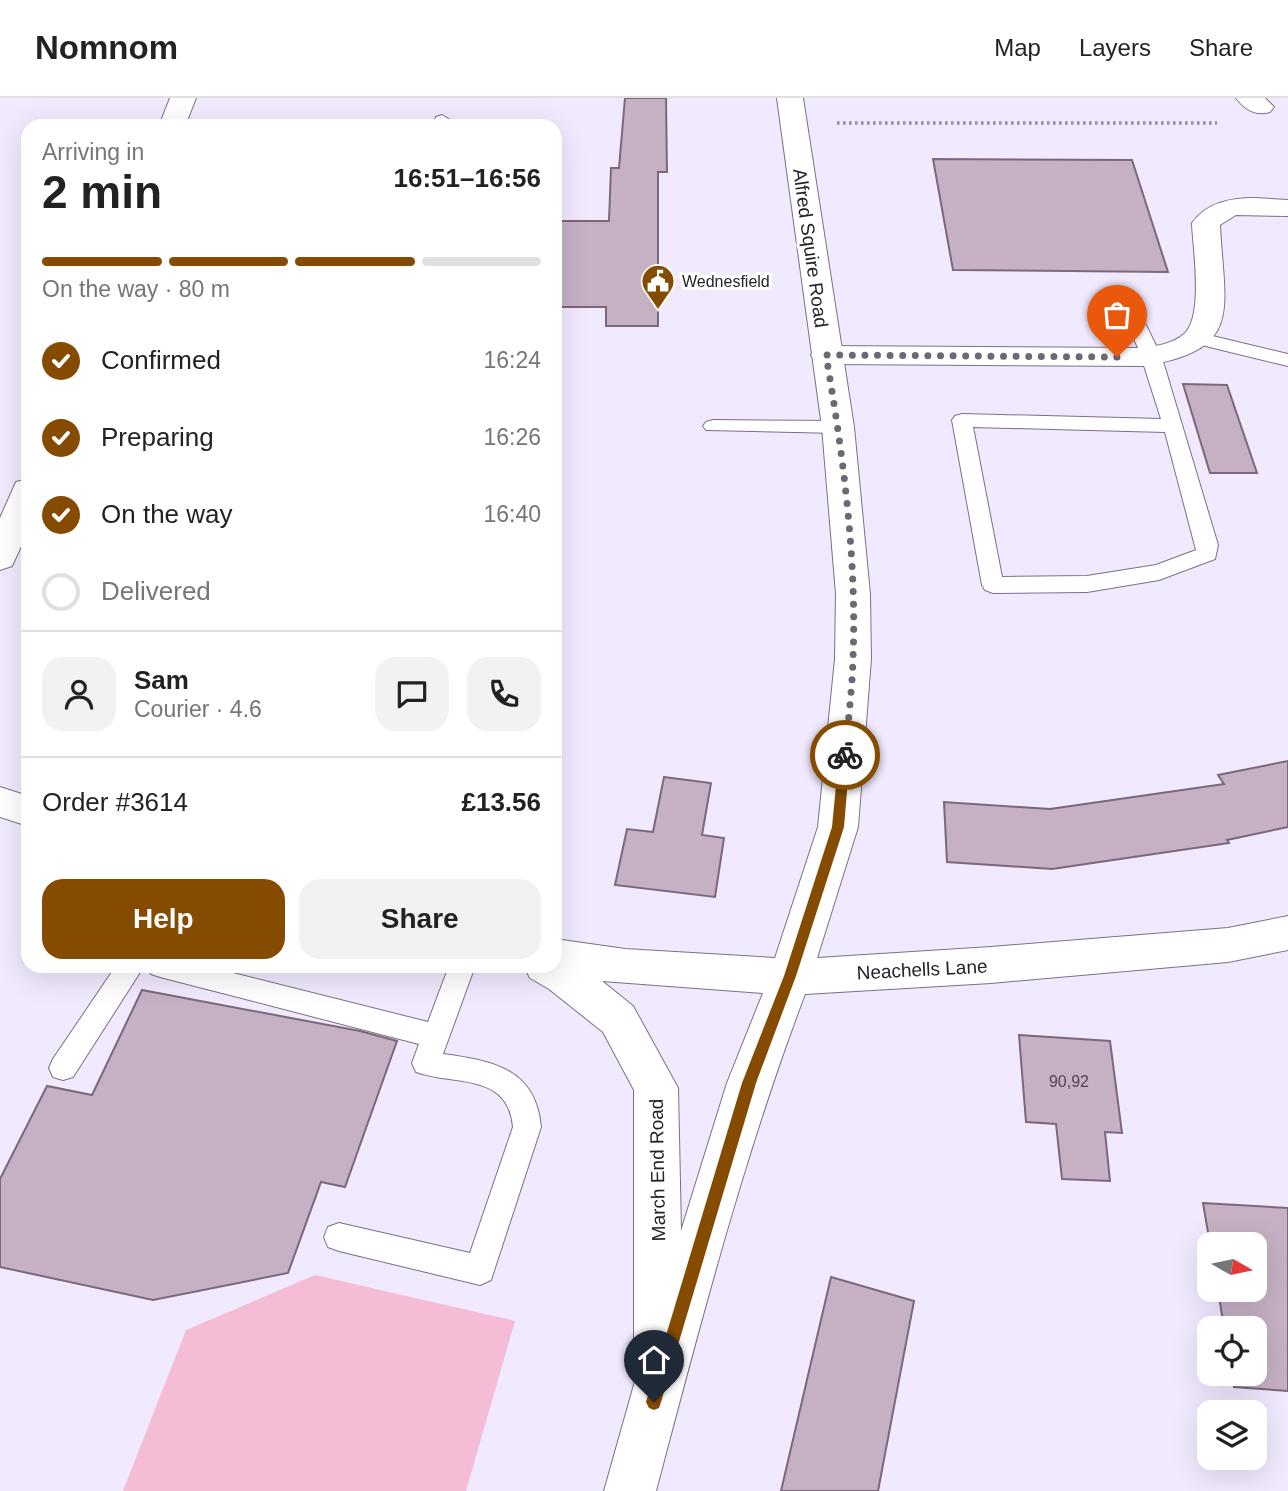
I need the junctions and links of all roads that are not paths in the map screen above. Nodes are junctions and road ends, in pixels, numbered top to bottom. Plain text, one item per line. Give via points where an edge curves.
1 (183, 98) edge
2 (792, 110) edge
3 (175, 119) edge
4 (1288, 208) edge
5 (1122, 294) dead end
6 (1200, 339) junction
7 (826, 355) junction
8 (1151, 356) junction
9 (1288, 360) edge
10 (713, 426) dead end
11 (1172, 426) junction
12 (838, 427) junction
13 (21, 507) edge
14 (0, 558) edge
15 (0, 803) edge
16 (21, 809) edge
17 (1288, 933) edge
18 (562, 958) edge
19 (126, 973) edge
20 (188, 973) edge
21 (459, 973) edge
22 (558, 973) edge
23 (790, 976) junction
24 (436, 1036) junction
25 (63, 1068) dead end
26 (339, 1237) dead end
27 (660, 1380) junction
28 (631, 1491) edge

1 - 3 street
2 - 7 street, Alfred Squire Road
4 - 6 street via 1222,208 1206,223 1210,313
5 - 8 lane
6 - 8 street
6 - 9 lane
7 - 8 street
7 - 12 street, Alfred Squire Road
8 - 11 lane
10 - 12 lane
11 - 11 lane via 1206,554 1159,572 1087,584 993,584 962,420
12 - 23 street, Alfred Squire Road via 853,594 853,659 838,827
13 - 14 street
15 - 16 street
17 - 23 street, Neachells Lane via 1227,945
18 - 23 street, Neachells Lane via 625,967
19 - 25 lane
20 - 24 lane
21 - 24 lane
22 - 27 street, March End Road via 618,1020 656,1088
23 - 27 street, March End Road via 749,1083
24 - 26 lane via 426,1063 497,1078 513,1087 524,1102 527,1127 480,1270
27 - 28 street, March End Road

